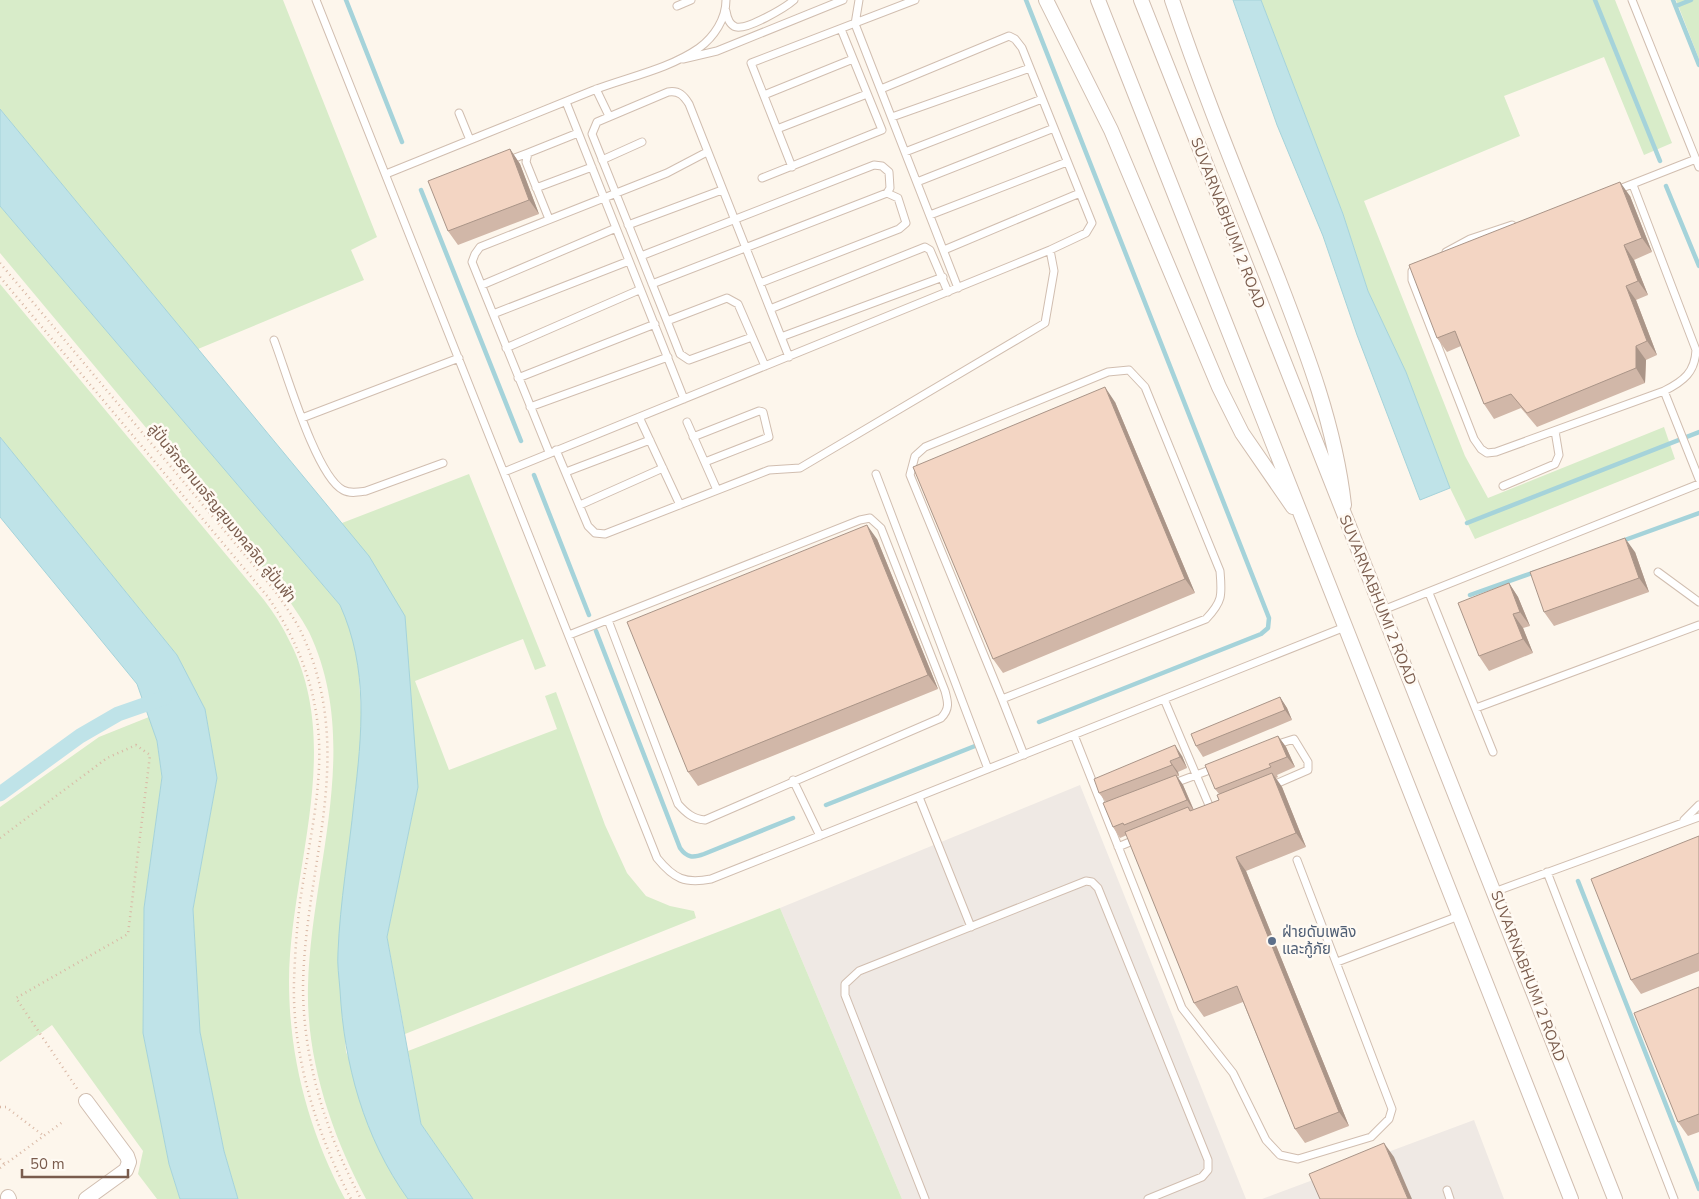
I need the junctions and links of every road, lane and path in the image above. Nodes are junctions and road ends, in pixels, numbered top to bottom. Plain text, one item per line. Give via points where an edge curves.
1 (316, 0) edge
2 (691, 0) edge
3 (794, 0) edge
4 (842, 0) edge
5 (859, 0) edge
6 (915, 0) edge
7 (1046, 0) edge
8 (1098, 0) edge
9 (1141, 0) edge
10 (1172, 0) edge
11 (1632, 0) edge
12 (726, 4) edge
13 (677, 6) dead end
14 (855, 24) junction
15 (841, 29) junction
16 (680, 59) junction
17 (853, 59) junction
18 (1030, 68) junction
19 (596, 89) junction
20 (881, 89) junction
21 (867, 94) junction
22 (764, 95) junction
23 (1042, 99) junction
24 (566, 102) junction
25 (459, 112) dead end
26 (609, 116) junction
27 (892, 117) junction
28 (1054, 128) junction
29 (777, 129) junction
30 (578, 134) junction
31 (470, 140) junction
32 (642, 142) dead end
33 (707, 152) junction
34 (905, 152) junction
35 (528, 153) junction
36 (602, 160) junction
37 (1067, 162) junction
38 (502, 163) edge
39 (1698, 163) edge
40 (592, 167) junction
41 (792, 167) junction
42 (386, 174) junction
43 (762, 178) dead end
44 (917, 182) junction
45 (1633, 185) junction
46 (536, 188) junction
47 (722, 190) junction
48 (615, 193) junction
49 (887, 193) junction
50 (1080, 193) junction
51 (1606, 194) edge
52 (604, 197) junction
53 (930, 215) junction
54 (549, 219) junction
55 (734, 221) junction
56 (1524, 221) edge
57 (628, 225) junction
58 (616, 228) junction
59 (746, 249) junction
60 (944, 250) junction
61 (1050, 250) junction
62 (1439, 255) edge
63 (641, 256) junction
64 (629, 261) junction
65 (0, 263) edge
66 (1424, 263) edge
67 (0, 277) edge
68 (943, 277) junction
69 (760, 283) junction
70 (652, 284) junction
71 (482, 286) junction
72 (958, 288) junction
73 (639, 290) junction
74 (948, 292) junction
75 (770, 309) junction
76 (492, 314) junction
77 (667, 321) junction
78 (655, 324) junction
79 (781, 337) junction
80 (752, 338) junction
81 (274, 340) dead end
82 (506, 348) junction
83 (789, 356) junction
84 (668, 357) junction
85 (459, 358) junction
86 (765, 366) junction
87 (518, 378) junction
88 (1664, 391) junction
89 (684, 399) junction
90 (530, 407) junction
91 (640, 417) junction
92 (302, 418) junction
93 (687, 422) dead end
94 (1554, 431) junction
95 (693, 436) junction
96 (650, 440) junction
97 (553, 451) junction
98 (705, 462) junction
99 (443, 463) dead end
100 (663, 468) junction
101 (504, 472) junction
102 (566, 472) junction
103 (876, 474) dead end
104 (1699, 479) edge
105 (1699, 484) edge
106 (1504, 486) dead end
107 (717, 490) junction
108 (580, 505) junction
109 (680, 505) junction
110 (1346, 522) junction
111 (1305, 524) junction
112 (1658, 572) dead end
113 (1429, 593) junction
114 (1699, 602) edge
115 (1383, 610) junction
116 (608, 620) junction
117 (1699, 625) edge
118 (1346, 628) junction
119 (569, 635) junction
120 (1002, 699) junction
121 (1164, 700) junction
122 (1476, 708) junction
123 (1074, 735) junction
124 (1270, 747) edge
125 (1492, 752) dead end
126 (1024, 755) junction
127 (1224, 764) edge
128 (988, 769) junction
129 (1196, 775) junction
130 (793, 780) junction
131 (1169, 786) edge
132 (1266, 788) edge
133 (919, 797) junction
134 (1699, 805) edge
135 (1220, 806) edge
136 (1113, 807) edge
137 (1104, 810) junction
138 (1211, 810) junction
139 (1202, 814) edge
140 (1699, 817) edge
141 (1682, 822) junction
142 (820, 836) junction
143 (1146, 836) edge
144 (0, 838) edge
145 (1118, 847) junction
146 (1297, 860) dead end
147 (1547, 872) junction
148 (1494, 892) junction
149 (1459, 916) junction
150 (971, 927) junction
151 (1337, 962) junction
152 (86, 1101) joint
153 (0, 1107) edge
154 (64, 1121) dead end
155 (44, 1136) junction
156 (0, 1159) edge
157 (5, 1165) junction
158 (0, 1168) edge
159 (1447, 1190) dead end
160 (86, 1199) edge
161 (351, 1199) edge
162 (361, 1199) edge
163 (925, 1199) edge
164 (1148, 1199) edge
165 (1450, 1199) edge
166 (1570, 1199) edge
167 (1615, 1199) edge
168 (1674, 1199) edge

1 - 42 lane
2 - 13 lane
3 - 12 lane via 781,9 737,27 729,21
4 - 16 lane via 718,51
5 - 14 lane
6 - 14 lane
7 - 111 street via 1108,122 1219,387 1242,433
8 - 111 street
9 - 110 street, SUVARNABHUMI 2 ROAD
10 - 110 street via 1302,341 1332,435 1341,475
11 - 39 lane
12 - 16 lane via 717,29 707,41
14 - 15 lane
14 - 20 lane
15 - 17 lane
15 - 22 lane via 751,63
16 - 19 lane
17 - 21 lane
17 - 22 lane
18 - 20 lane via 1022,48 1009,36
18 - 23 lane
18 - 27 lane
19 - 24 lane
19 - 26 lane
20 - 27 lane
21 - 29 lane
21 - 41 lane via 882,130
22 - 29 lane
23 - 28 lane
23 - 34 lane
24 - 30 lane
24 - 31 lane
25 - 31 lane
26 - 33 lane via 676,91 689,104
26 - 36 lane via 597,122 592,129
27 - 34 lane
28 - 37 lane
28 - 44 lane
29 - 41 lane
30 - 35 lane
30 - 40 lane
31 - 42 lane
32 - 36 lane
33 - 47 lane
33 - 48 lane
34 - 44 lane
35 - 38 lane
35 - 46 lane via 526,162
36 - 48 lane
37 - 50 lane
37 - 53 lane
39 - 45 lane
40 - 46 lane
40 - 52 lane
41 - 43 lane
42 - 85 lane
44 - 53 lane
45 - 51 lane
45 - 88 lane via 1696,350 1692,372 1679,384
46 - 54 lane
47 - 55 lane
47 - 57 lane
48 - 52 lane
48 - 57 lane
49 - 55 lane via 890,188 889,172 874,165
49 - 59 lane
49 - 69 lane via 898,198 905,216 906,223 900,229
50 - 60 lane
50 - 61 lane via 1092,223 1080,237
52 - 54 lane
52 - 58 lane
53 - 60 lane
54 - 71 lane via 480,247 472,262
55 - 59 lane
55 - 63 lane
56 - 62 lane via 1470,239
57 - 63 lane
58 - 64 lane
58 - 71 lane
59 - 69 lane
59 - 70 lane
60 - 72 lane
61 - 72 lane
61 - 107 lane via 1054,271 1045,323 800,468 769,470
63 - 70 lane
64 - 73 lane
64 - 76 lane
65 - 162 path, ลู่ปั่นจักรยานเจริญสุขมงคลจิต ลู่ปั่นฟ้า via 275,591 303,636 327,719 329,768 310,900 303,986 305,1022 319,1099 332,1140
66 - 94 lane via 1412,271 1412,280 1474,439 1481,449 1487,453 1496,452
67 - 161 path via 268,597 295,641 309,680 317,719 318,766 316,809 301,898 294,983 297,1021 311,1101 324,1142
68 - 74 lane
68 - 75 lane via 930,250 925,247
68 - 79 lane
69 - 75 lane
70 - 77 lane
71 - 76 lane
72 - 74 lane
73 - 78 lane
73 - 82 lane
74 - 83 lane
75 - 79 lane
76 - 82 lane
77 - 80 lane via 680,354 689,360
77 - 80 lane via 727,298 738,304
78 - 84 lane
78 - 87 lane
79 - 83 lane
80 - 86 lane
81 - 92 lane
82 - 87 lane
83 - 86 lane
84 - 89 lane
84 - 90 lane
85 - 92 lane
85 - 101 lane
86 - 89 lane
87 - 90 lane
88 - 94 lane
88 - 104 lane
89 - 91 lane
90 - 97 lane
91 - 96 lane
91 - 97 lane
92 - 99 lane via 327,473 344,490 366,491
93 - 95 lane
94 - 106 lane via 1559,455 1555,464
95 - 98 lane
95 - 98 lane via 759,411 764,412 769,437
96 - 100 lane
96 - 102 lane
97 - 101 lane
97 - 102 lane
98 - 107 lane
100 - 108 lane
100 - 109 lane
101 - 119 lane
102 - 108 lane
103 - 128 lane
105 - 113 lane
107 - 109 lane
108 - 109 lane via 588,526 595,533 605,534
110 - 115 street, SUVARNABHUMI 2 ROAD
111 - 118 street
112 - 114 lane
113 - 115 lane
113 - 122 lane
115 - 148 street, SUVARNABHUMI 2 ROAD
116 - 119 lane
116 - 130 lane via 678,804 686,813 705,820
116 - 130 lane via 860,520 870,518 876,521 945,691 946,713 941,718
117 - 122 lane
118 - 121 lane
118 - 149 street
119 - 142 lane via 657,858 668,872 682,880 697,882 711,879
120 - 120 lane via 910,475 915,456 925,447 1108,372 1129,370 1145,387 1220,571 1222,596 1217,608 1206,619
120 - 126 lane
121 - 123 lane
121 - 129 lane
122 - 125 lane
123 - 126 lane
123 - 137 lane
124 - 132 lane via 1294,739 1308,762 1308,770
126 - 128 lane
127 - 129 lane
128 - 133 lane
129 - 131 lane
129 - 138 lane
130 - 142 lane
133 - 142 lane
133 - 150 lane
134 - 141 lane
135 - 138 lane
136 - 137 lane
137 - 145 lane
138 - 139 lane
140 - 141 lane
141 - 147 lane
143 - 145 lane
144 - 152 path via 107,758 136,745 150,754 128,934 16,998
145 - 151 lane via 1182,1008 1233,1073 1266,1140 1280,1155 1298,1159 1371,1137 1389,1119 1392,1109
146 - 151 lane
147 - 148 lane
147 - 168 lane
148 - 167 street, SUVARNABHUMI 2 ROAD
149 - 151 lane
149 - 166 street
150 - 163 lane via 859,971 845,984 845,995
150 - 164 lane via 1086,881 1098,888 1208,1160 1208,1170 1202,1177
152 - 160 street via 129,1162 126,1170
153 - 155 path via 6,1107
154 - 155 path
155 - 157 path
156 - 157 path
157 - 158 path
159 - 165 lane

